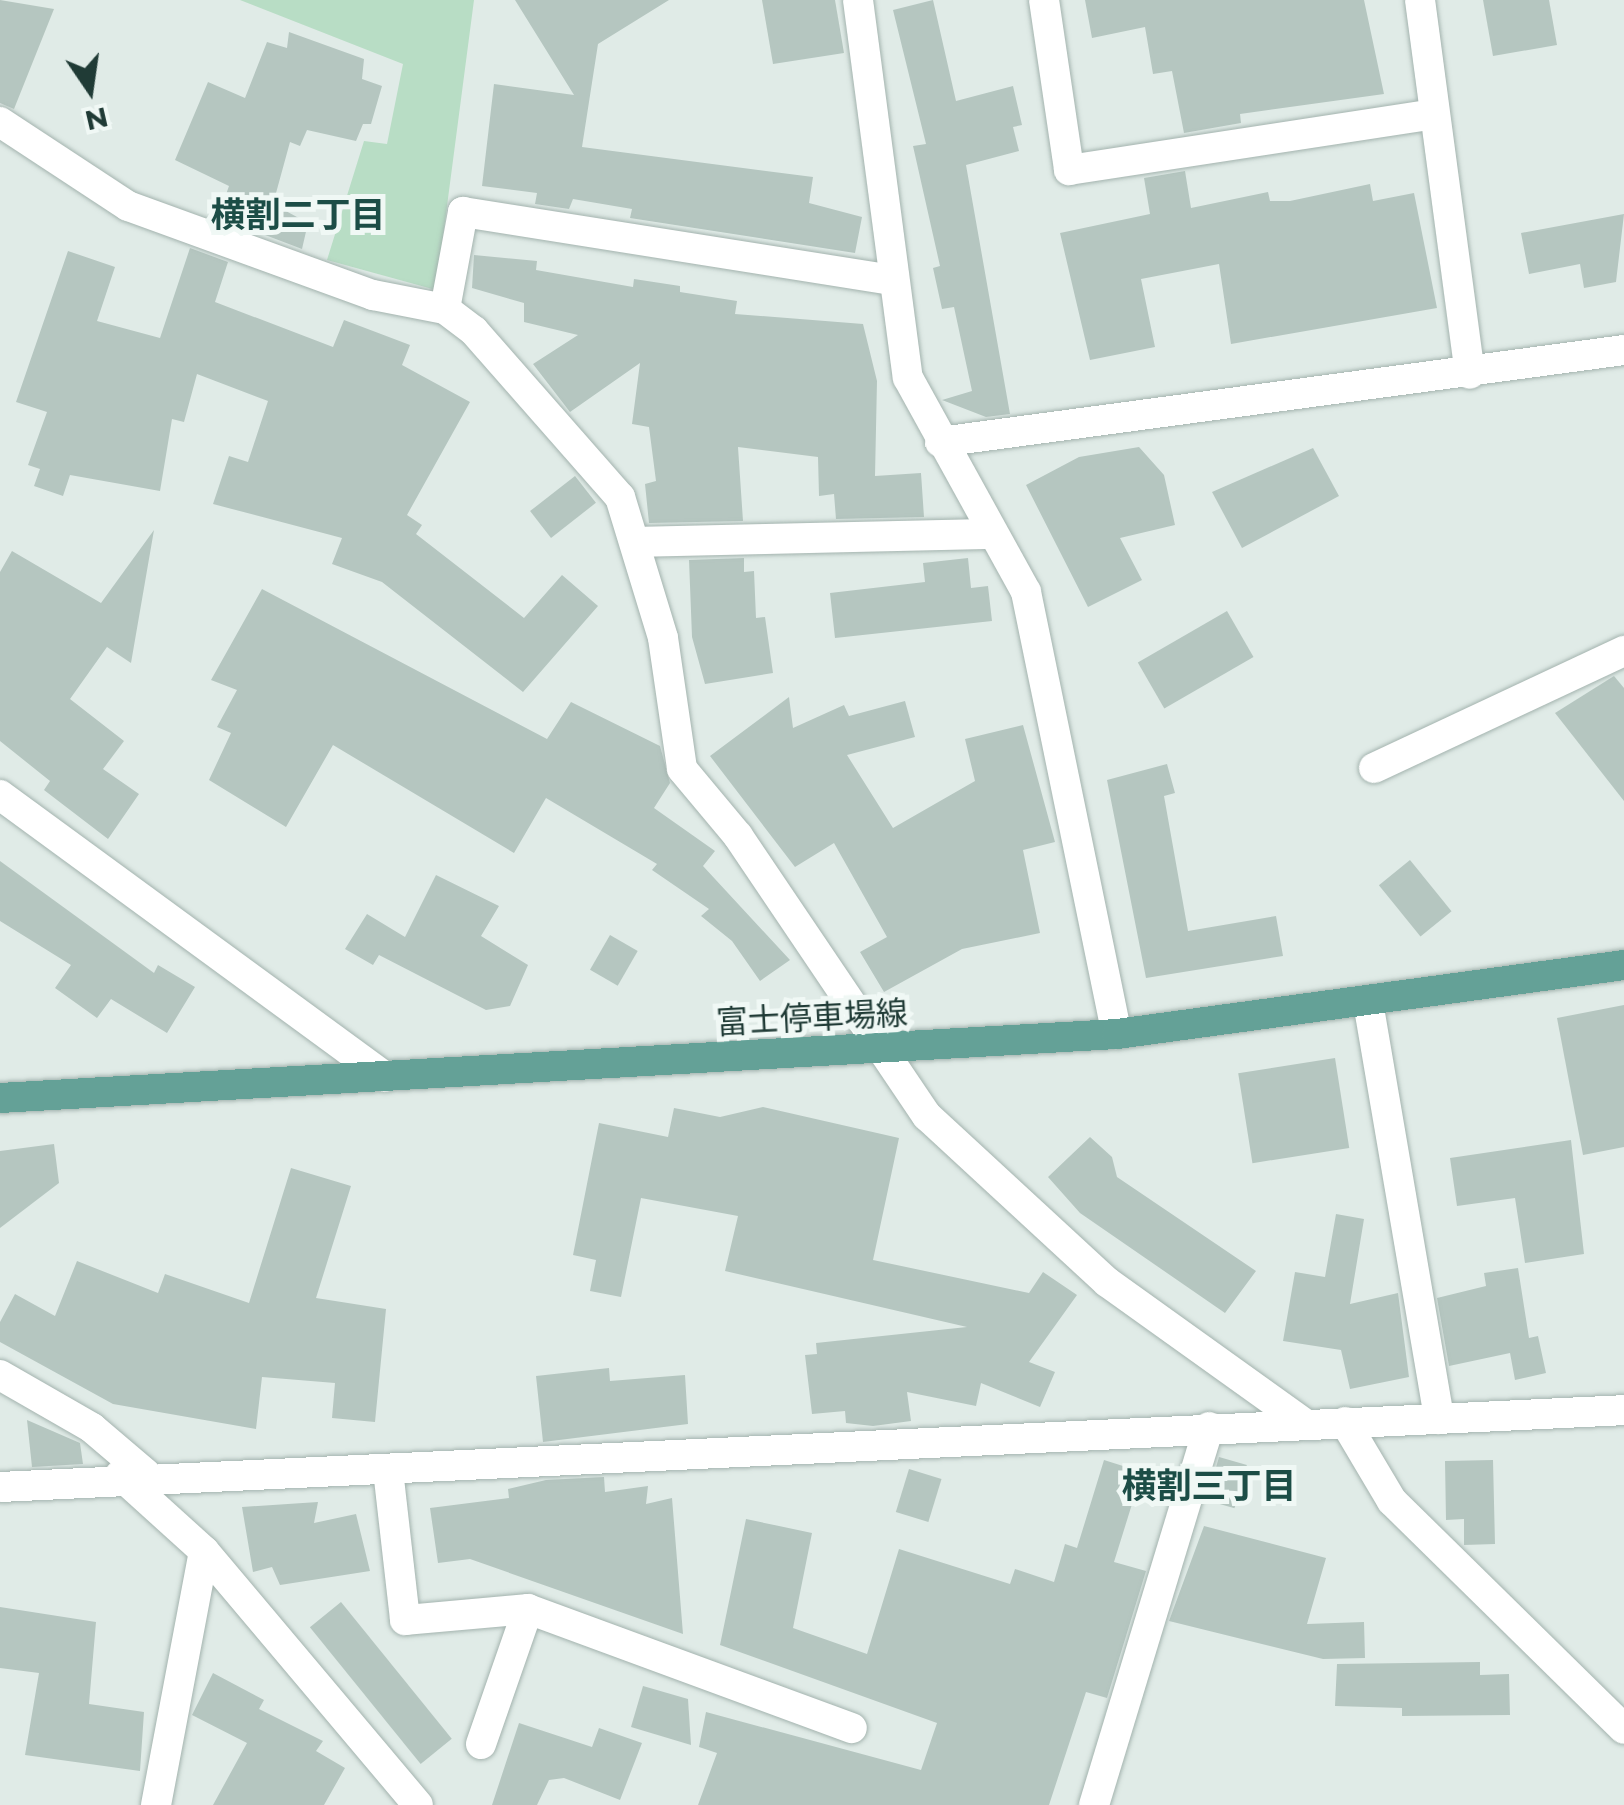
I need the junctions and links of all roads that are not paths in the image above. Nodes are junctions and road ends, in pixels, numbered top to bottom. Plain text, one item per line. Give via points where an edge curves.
1 (858, 0) edge
2 (1044, 0) edge
3 (1420, 0) edge
4 (1434, 114) junction
5 (0, 122) edge
6 (890, 280) junction
7 (444, 309) junction
8 (1624, 350) edge
9 (1470, 374) junction
10 (940, 442) junction
11 (994, 534) junction
12 (638, 542) junction
13 (1624, 652) edge
14 (1374, 768) dead end
15 (0, 794) edge
16 (1624, 965) edge
17 (1368, 1002) junction
18 (1117, 1034) junction
19 (880, 1049) junction
20 (385, 1076) junction
21 (0, 1098) edge
22 (0, 1375) edge
23 (1624, 1410) edge
24 (1439, 1419) junction
25 (1304, 1422) junction
26 (1345, 1422) junction
27 (1208, 1427) junction
28 (388, 1470) junction
29 (133, 1475) junction
30 (0, 1486) edge
31 (204, 1551) junction
32 (528, 1609) junction
33 (852, 1728) dead end
34 (1624, 1729) edge
35 (480, 1744) dead end
36 (156, 1805) edge
37 (418, 1805) edge
38 (1094, 1805) edge

1 - 6 street
2 - 4 street via 1070,170
3 - 4 street
4 - 9 street
5 - 7 street via 128,206 373,295
6 - 7 street via 463,212
6 - 10 street via 908,378
7 - 12 street via 524,382 620,497
8 - 9 street
9 - 10 street
10 - 11 street
11 - 12 street
11 - 18 street via 1026,592 1039,639
12 - 19 street via 663,638 682,769 738,836
13 - 14 street
15 - 20 street
16 - 17 main road, 富士停車場線
17 - 18 main road, 富士停車場線
17 - 24 street
18 - 19 main road, 富士停車場線
19 - 20 main road, 富士停車場線
19 - 25 street via 927,1116 1107,1282
20 - 21 main road, 富士停車場線
22 - 29 street via 92,1428
23 - 24 street
24 - 26 street
25 - 26 street
25 - 27 street
26 - 34 street via 1392,1501
27 - 28 street
27 - 38 street
28 - 29 street
28 - 32 street via 404,1620
29 - 30 street
29 - 31 street
31 - 36 street
31 - 37 street
32 - 33 street
32 - 35 street

